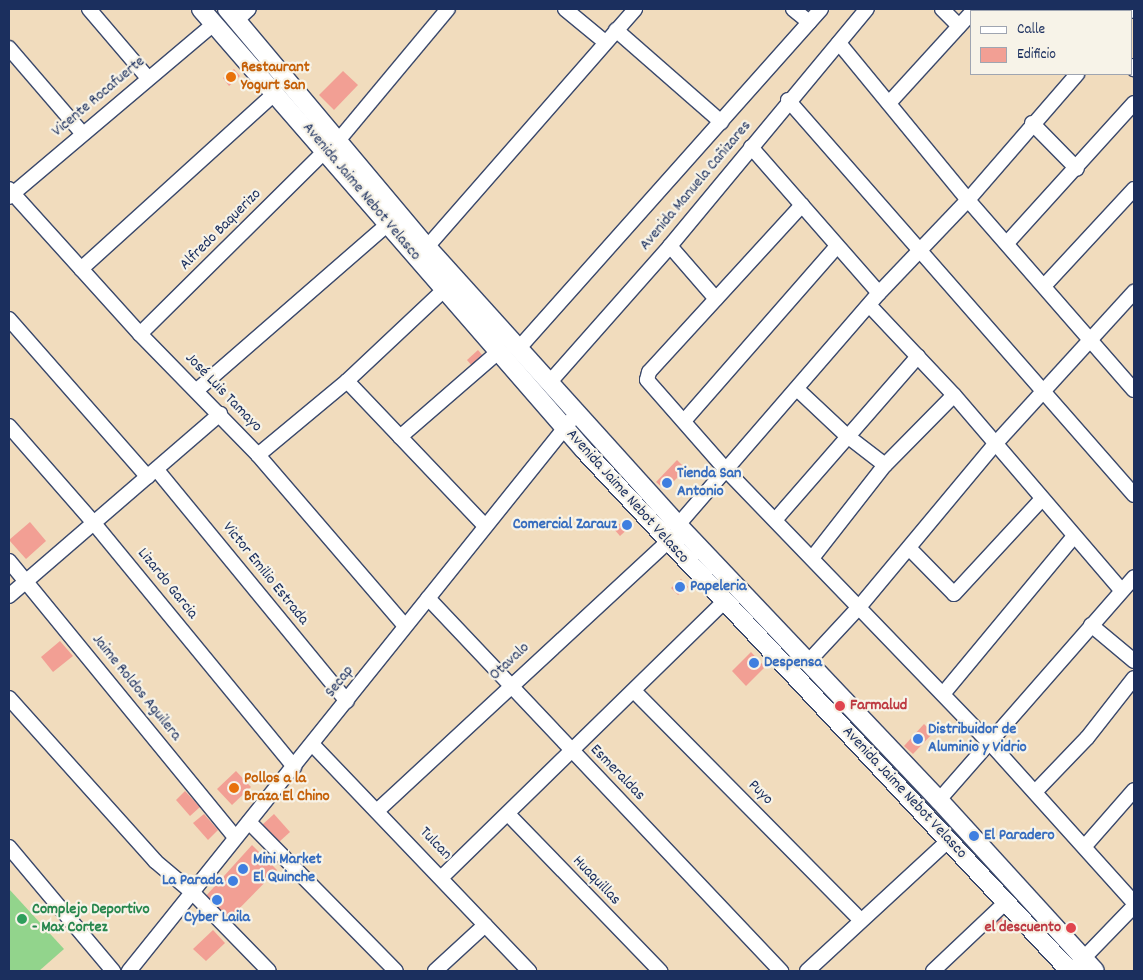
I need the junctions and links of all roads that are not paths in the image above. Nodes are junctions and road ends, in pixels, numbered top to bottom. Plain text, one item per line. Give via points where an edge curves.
1 (89, 9) edge
2 (201, 9) edge
3 (448, 9) edge
4 (566, 9) edge
5 (635, 9) edge
6 (793, 9) edge
7 (820, 9) edge
8 (867, 9) edge
9 (942, 9) edge
10 (238, 13) edge
11 (970, 14) edge
12 (809, 22) junction
13 (214, 24) junction
14 (959, 26) junction
15 (616, 30) junction
16 (605, 42) junction
17 (839, 43) junction
18 (9, 48) edge
19 (1076, 75) edge
20 (148, 78) junction
21 (275, 93) junction
22 (788, 100) junction
23 (889, 102) junction
24 (1134, 103) edge
25 (721, 122) junction
26 (1032, 122) junction
27 (83, 134) junction
28 (331, 146) junction
29 (751, 147) junction
30 (1077, 169) junction
31 (1134, 189) edge
32 (10, 193) edge
33 (968, 200) junction
34 (802, 205) junction
35 (388, 224) junction
36 (1007, 243) junction
37 (670, 246) junction
38 (836, 246) junction
39 (427, 247) junction
40 (919, 252) junction
41 (81, 269) junction
42 (1045, 285) junction
43 (444, 290) junction
44 (1134, 292) edge
45 (879, 293) junction
46 (716, 299) junction
47 (870, 306) junction
48 (9, 319) edge
49 (140, 334) junction
50 (1093, 339) junction
51 (498, 352) junction
52 (525, 354) junction
53 (918, 356) junction
54 (518, 374) junction
55 (347, 380) junction
56 (549, 383) junction
57 (797, 389) junction
58 (197, 390) junction
59 (1134, 390) edge
60 (1044, 394) junction
61 (954, 395) junction
62 (220, 414) junction
63 (578, 414) junction
64 (684, 420) junction
65 (9, 426) edge
66 (564, 427) junction
67 (846, 435) junction
68 (400, 436) junction
69 (996, 443) junction
70 (258, 455) junction
71 (885, 465) junction
72 (726, 470) junction
73 (153, 473) junction
74 (1134, 495) edge
75 (1041, 500) junction
76 (776, 519) junction
77 (93, 522) junction
78 (485, 526) junction
79 (678, 526) junction
80 (1074, 536) junction
81 (667, 542) junction
82 (910, 548) junction
83 (813, 557) junction
84 (9, 562) edge
85 (1134, 577) edge
86 (26, 581) junction
87 (1121, 590) junction
88 (9, 596) edge
89 (428, 598) junction
90 (724, 602) junction
91 (860, 606) junction
92 (1091, 625) junction
93 (405, 626) junction
94 (1134, 660) edge
95 (807, 663) junction
96 (1134, 678) edge
97 (509, 686) junction
98 (636, 692) junction
99 (943, 694) junction
100 (9, 698) edge
101 (347, 701) junction
102 (991, 744) junction
103 (313, 745) junction
104 (573, 752) junction
105 (294, 767) junction
106 (1134, 790) edge
107 (1035, 792) junction
108 (939, 800) junction
109 (378, 810) junction
110 (508, 814) junction
111 (249, 822) junction
112 (236, 838) junction
113 (949, 840) junction
114 (1085, 846) junction
115 (9, 847) edge
116 (442, 877) junction
117 (194, 894) junction
118 (1005, 904) junction
119 (1134, 904) edge
120 (860, 920) junction
121 (485, 925) junction
122 (1080, 968) edge
123 (136, 969) edge
124 (113, 971) edge
125 (270, 971) edge
126 (396, 971) edge
127 (435, 971) edge
128 (529, 971) edge
129 (660, 971) edge
130 (781, 971) edge
131 (807, 971) edge
132 (934, 971) edge

1 - 20 street
2 - 13 main road, Avenida Jaime Nebot Velasco
3 - 28 street, Alfredo Baquerizo
4 - 16 street
5 - 15 street
6 - 12 street
7 - 12 street, Avenida Manuela Cañizares
8 - 17 street, Avenida Manuela Cañizares
9 - 14 street
10 - 28 main road, Avenida Jaime Nebot Velasco
11 - 14 street
12 - 25 street, Avenida Manuela Cañizares
13 - 20 street, Vicente Rocafuerte
13 - 21 main road, Avenida Jaime Nebot Velasco
14 - 23 street
15 - 16 street
15 - 25 street
16 - 39 street
17 - 22 street, Avenida Manuela Cañizares
17 - 23 street
18 - 27 street
19 - 26 street
20 - 27 street, Vicente Rocafuerte
21 - 28 main road, Avenida Jaime Nebot Velasco
21 - 41 street
22 - 29 street, Avenida Manuela Cañizares
22 - 40 street
23 - 33 street
24 - 30 street
25 - 52 street, Avenida Manuela Cañizares
26 - 30 street
26 - 33 street
27 - 32 street, Vicente Rocafuerte
28 - 35 main road, Avenida Jaime Nebot Velasco
28 - 39 main road, Avenida Jaime Nebot Velasco
28 - 49 street, Alfredo Baquerizo
29 - 34 street
29 - 37 street, Avenida Manuela Cañizares
30 - 36 street
31 - 42 street
32 - 41 street, José Luis Tamayo
33 - 36 street
33 - 40 street
34 - 38 street
34 - 46 street
35 - 43 main road, Avenida Jaime Nebot Velasco
35 - 58 street
36 - 42 street
37 - 46 street
37 - 56 street, Avenida Manuela Cañizares
38 - 45 street
38 - 64 street
39 - 52 main road, Avenida Jaime Nebot Velasco
40 - 45 street
40 - 60 street
41 - 49 street, José Luis Tamayo
42 - 50 street
43 - 51 main road, Avenida Jaime Nebot Velasco
43 - 55 street
44 - 50 street
45 - 47 street
46 - 64 street via 649,372 647,380
47 - 53 street
47 - 57 street
48 - 73 street, Victor Emilio Estrada
49 - 58 street, José Luis Tamayo
50 - 59 street
50 - 60 street
51 - 54 main road, Avenida Jaime Nebot Velasco
51 - 68 street
52 - 54 main road
52 - 56 main road, Avenida Jaime Nebot Velasco
53 - 61 street
53 - 67 street
54 - 66 main road, Avenida Jaime Nebot Velasco
55 - 68 street
55 - 70 street
56 - 63 main road, Avenida Jaime Nebot Velasco
57 - 67 street
57 - 72 street
58 - 62 street, José Luis Tamayo
60 - 69 street
60 - 74 street
61 - 69 street
61 - 71 street
62 - 70 street, José Luis Tamayo
62 - 73 street
63 - 66 street, Secap
63 - 79 main road, Avenida Jaime Nebot Velasco
64 - 72 street
65 - 77 street, Lizardo Garcia
66 - 78 street, Secap
66 - 81 main road, Avenida Jaime Nebot Velasco
67 - 71 street
67 - 76 street
68 - 78 street
69 - 75 street
69 - 82 street
70 - 93 street, José Luis Tamayo
71 - 83 street
72 - 76 street
72 - 79 street
73 - 77 street
73 - 101 street, Victor Emilio Estrada
75 - 80 street
75 - 82 street via 954,594
76 - 83 street
77 - 86 street
77 - 105 street, Lizardo Garcia
78 - 89 street, Secap
79 - 95 main road, Avenida Jaime Nebot Velasco
80 - 87 street
80 - 99 street
81 - 90 main road, Avenida Jaime Nebot Velasco
81 - 97 street, Otavalo
82 - 91 street
83 - 91 street
84 - 86 street, Jaime Roldos Aguilera
85 - 87 street
86 - 88 street
86 - 112 street, Jaime Roldos Aguilera
87 - 92 street
89 - 93 street, Secap
89 - 97 street, Esmeraldas
90 - 98 street
90 - 113 main road, Avenida Jaime Nebot Velasco
91 - 95 street
91 - 99 street
92 - 94 street
92 - 102 street
93 - 101 street, Secap
95 - 108 main road, Avenida Jaime Nebot Velasco
96 - 107 street via 1081,744
97 - 104 street, Esmeraldas
97 - 109 street, Otavalo
98 - 104 street
98 - 120 street, Puyo
99 - 102 street
100 - 117 street via 155,861
101 - 103 street, Secap
102 - 107 street
102 - 108 street
103 - 105 street, Secap
103 - 109 street, Tulcan
104 - 110 street
104 - 130 street, Esmeraldas
105 - 111 street, Secap
106 - 114 street
107 - 114 street
108 - 122 main road, Avenida Jaime Nebot Velasco
109 - 116 street, Tulcan
110 - 116 street
110 - 129 street, Huaquillas
111 - 112 street, Secap
111 - 126 street
112 - 117 street, Secap
113 - 118 main road, Avenida Jaime Nebot Velasco
113 - 120 street
114 - 119 street
115 - 124 street
116 - 121 street, Tulcan
117 - 123 street, Secap
117 - 125 street
118 - 122 main road, Avenida Jaime Nebot Velasco
118 - 132 street
119 - 122 street
120 - 131 street
121 - 127 street
121 - 128 street, Tulcan

